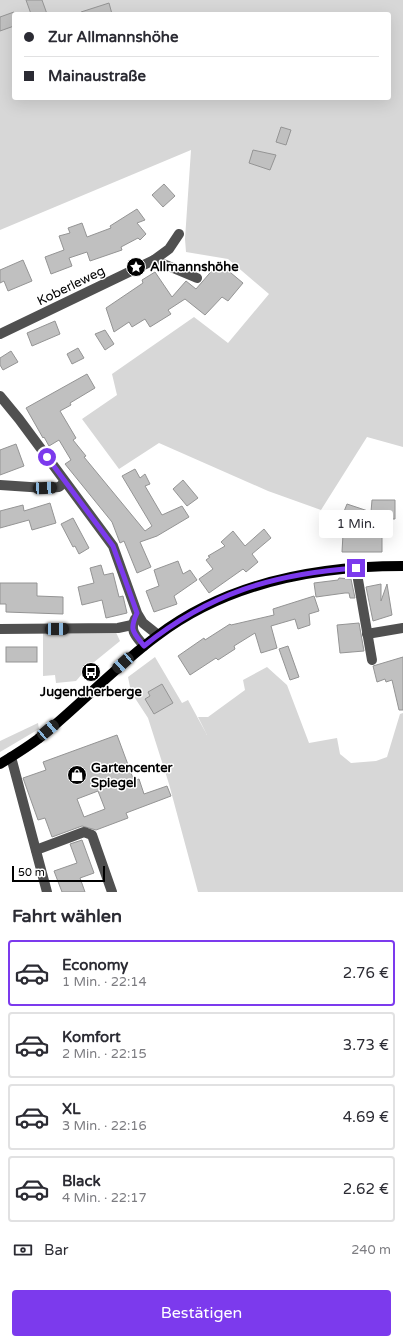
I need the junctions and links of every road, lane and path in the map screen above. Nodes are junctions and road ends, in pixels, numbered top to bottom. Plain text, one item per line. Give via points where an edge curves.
1 (179, 234) dead end
2 (154, 260) junction
3 (197, 278) dead end
4 (0, 334) edge
5 (0, 396) edge
6 (65, 482) junction
7 (0, 485) edge
8 (403, 566) edge
9 (356, 568) junction
10 (137, 613) junction
11 (132, 625) junction
12 (403, 628) edge
13 (0, 629) edge
14 (367, 634) junction
15 (158, 635) junction
16 (144, 646) junction
17 (372, 660) dead end
18 (11, 757) junction
19 (0, 764) edge
20 (36, 850) junction
21 (47, 892) edge
22 (112, 892) edge

1 - 2 street, Koberleweg via 169,249
2 - 3 street
2 - 4 street, Koberleweg
5 - 6 street
6 - 7 street via 59,487 45,488
6 - 10 street via 113,546
8 - 9 main road
9 - 14 street
9 - 15 main road via 318,571 261,583 193,612
10 - 11 street
10 - 15 street
11 - 13 street via 118,628
11 - 16 street via 133,633
12 - 14 street
14 - 17 street
15 - 16 main road
16 - 18 main road via 42,735
18 - 19 main road
18 - 20 street
20 - 21 street
20 - 22 street via 84,832 92,835

